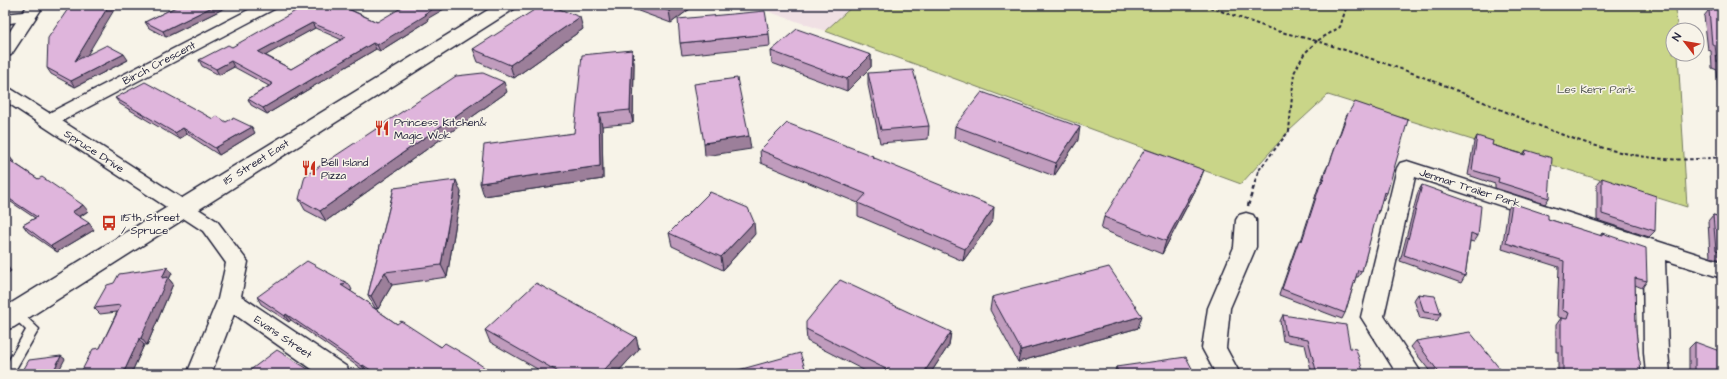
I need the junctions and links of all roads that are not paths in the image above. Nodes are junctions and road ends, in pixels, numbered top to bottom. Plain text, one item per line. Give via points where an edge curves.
1 (270, 5) edge
2 (508, 5) edge
3 (33, 10) edge
4 (5, 19) edge
5 (5, 51) edge
6 (5, 93) edge
7 (48, 121) junction
8 (183, 208) junction
9 (1246, 220) dead end
10 (1654, 247) junction
11 (1722, 270) edge
12 (228, 299) junction
13 (10, 317) edge
14 (7, 374) edge
15 (199, 374) edge
16 (338, 374) edge
17 (1228, 374) edge
18 (1410, 374) edge
19 (1658, 374) edge

1 - 7 street, Birch Crescent
2 - 8 street, 115 Street East
3 - 4 street
3 - 5 street
6 - 7 street, Spruce Drive
7 - 8 street, Spruce Drive
8 - 12 street, Spruce Drive via 210,226 237,262
8 - 13 street, 115 Street East
9 - 17 street via 1245,248 1219,308 1214,348
10 - 11 street, Jenmar Trailer Park
10 - 18 street, Jenmar Trailer Park via 1407,168 1372,317
10 - 19 street
12 - 15 street
12 - 16 street, Evans Street
13 - 14 lane via 33,329

